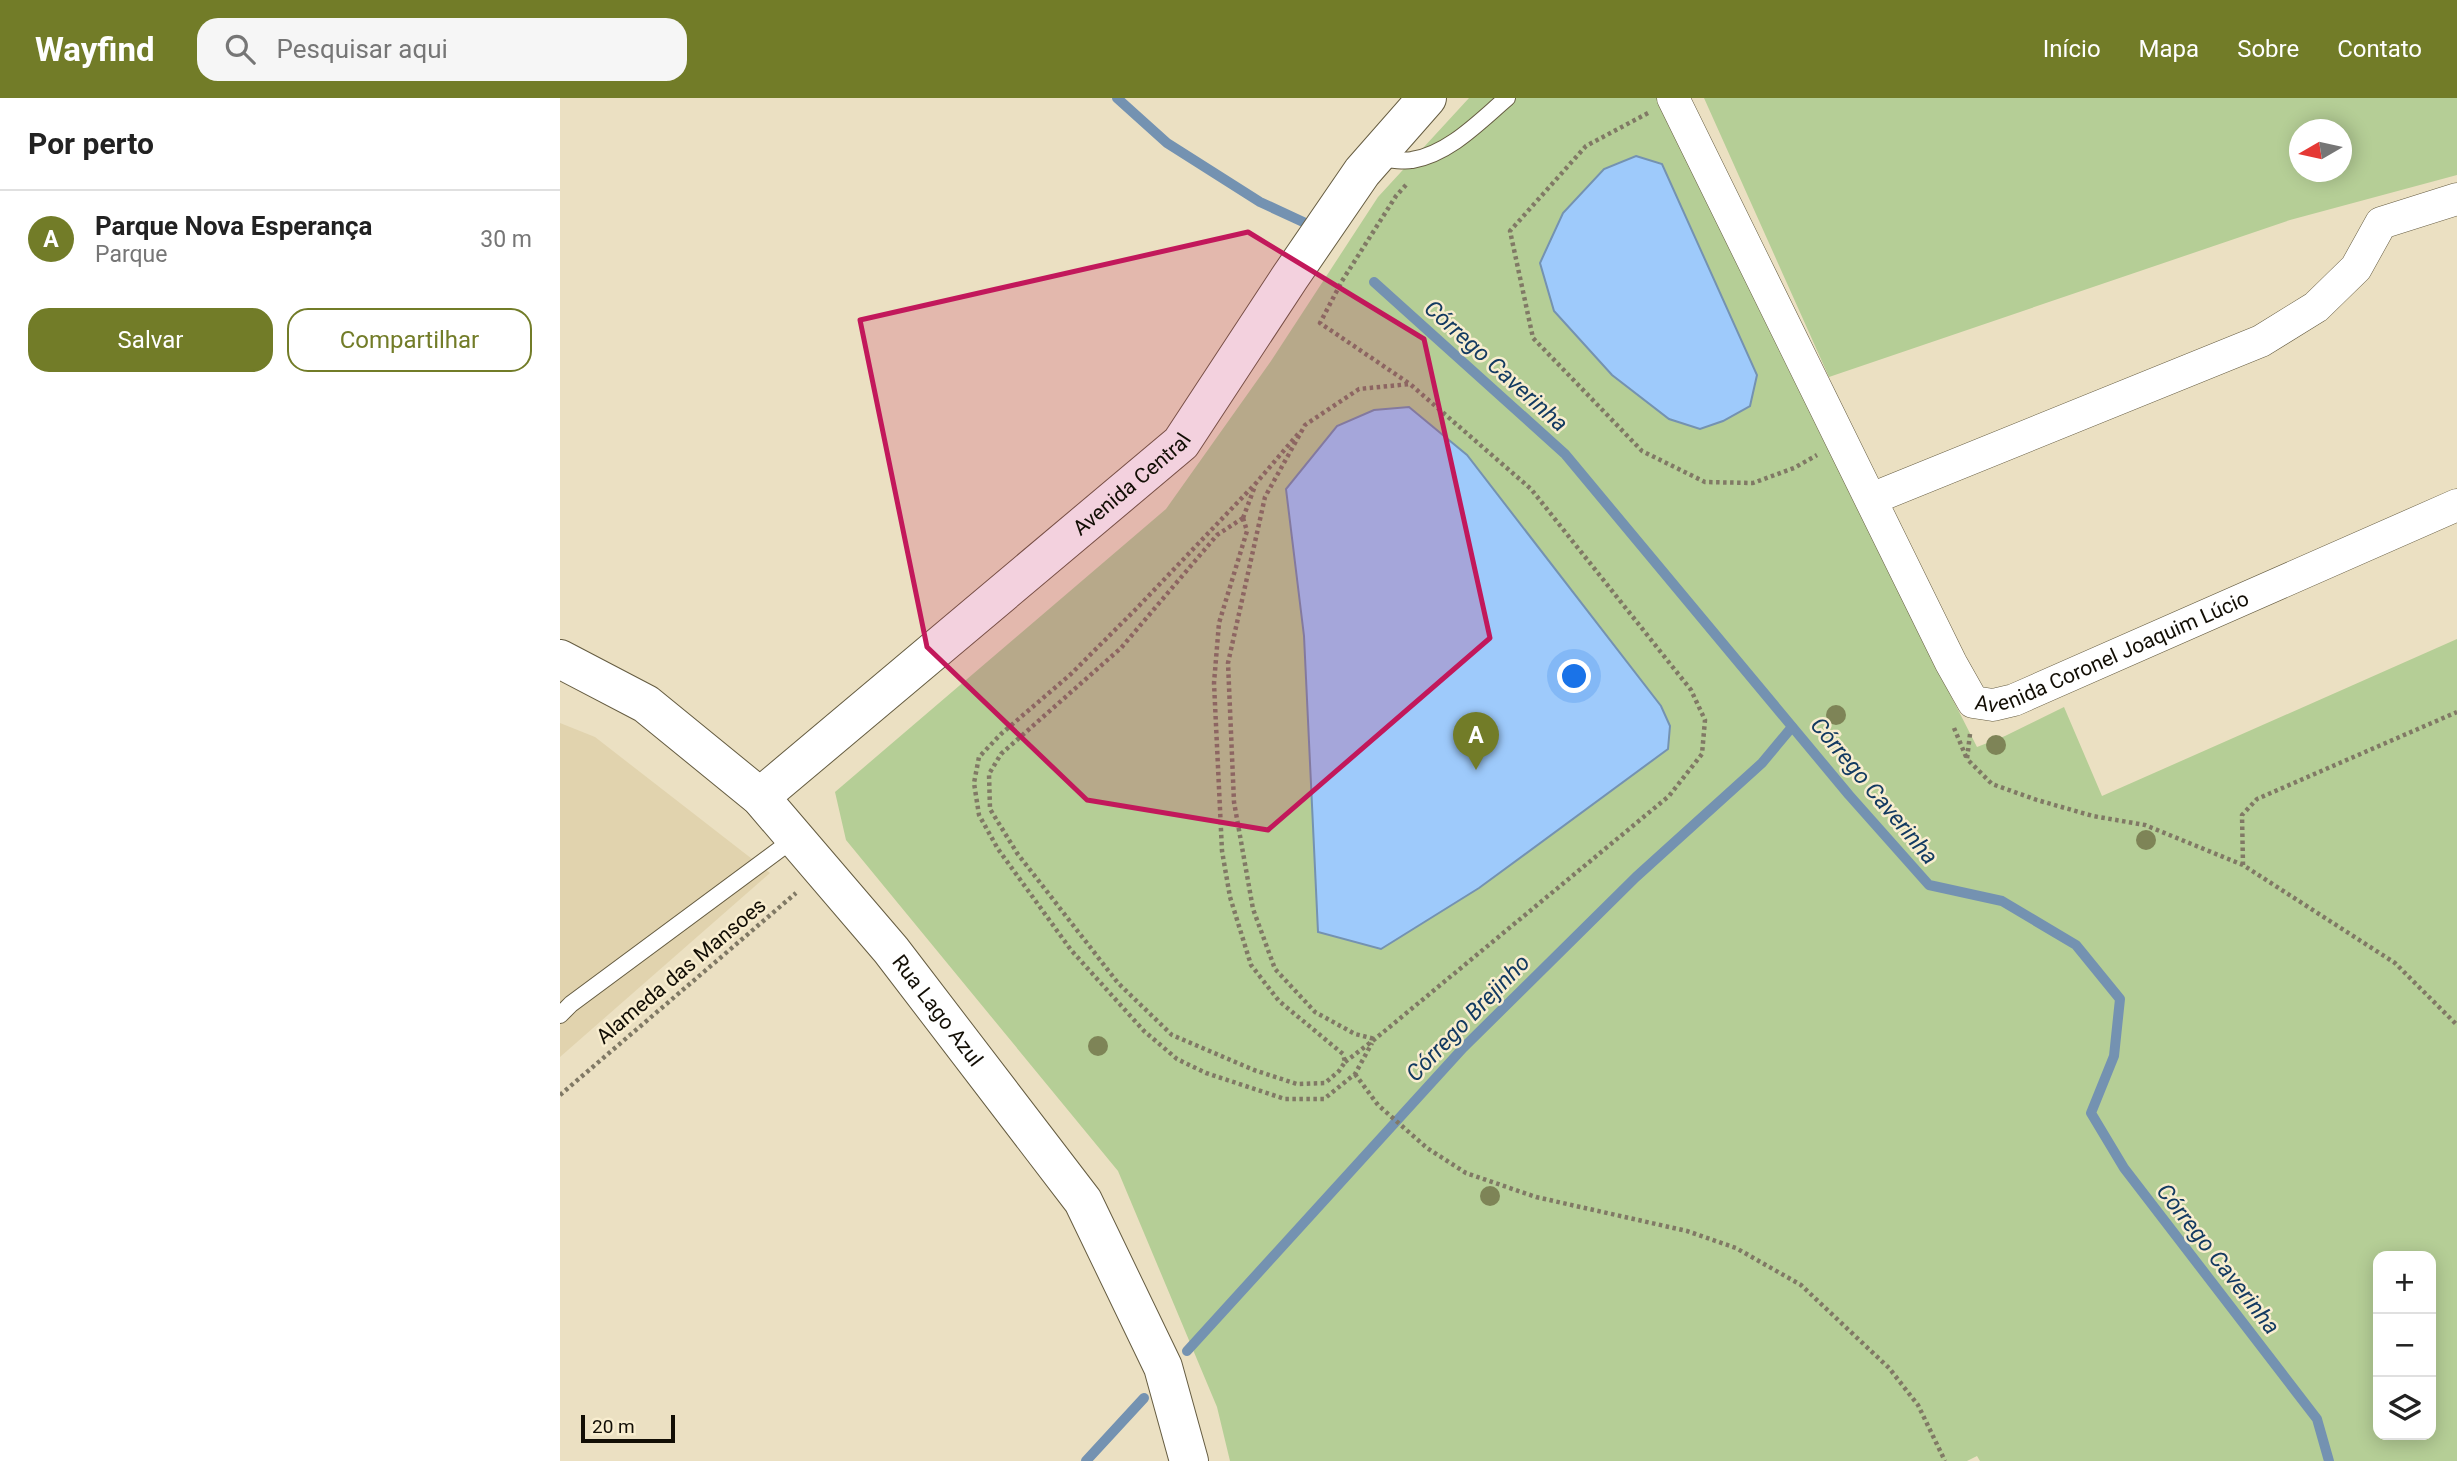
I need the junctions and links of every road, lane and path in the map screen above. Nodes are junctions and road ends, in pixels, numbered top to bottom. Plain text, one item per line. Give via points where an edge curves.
1 (1427, 98) edge
2 (1507, 98) edge
3 (1673, 99) edge
4 (1368, 165) junction
5 (2457, 199) edge
6 (1365, 244) dead end
7 (1410, 384) junction
8 (1305, 425) junction
9 (1822, 453) dead end
10 (1257, 482) junction
11 (1871, 499) junction
12 (2457, 505) edge
13 (1243, 518) junction
14 (560, 659) edge
15 (1973, 702) junction
16 (2457, 712) edge
17 (760, 797) junction
18 (795, 838) junction
19 (2243, 865) junction
20 (823, 870) junction
21 (560, 1015) edge
22 (2457, 1025) edge
23 (1375, 1039) junction
24 (1345, 1062) junction
25 (1355, 1074) junction
26 (560, 1095) edge
27 (1189, 1461) edge
28 (1945, 1461) edge

1 - 4 street, Avenida Central
2 - 4 lane via 1434,154
3 - 9 path via 1586,146 1510,231 1533,338 1642,451 1705,482 1753,483
3 - 11 street, Avenida Coronel Joaquim Lúcio
4 - 17 street, Avenida Central via 1181,443
5 - 11 street via 2381,223 2356,268 2316,306 2261,341
6 - 7 path via 1320,323
7 - 8 path via 1359,389
7 - 23 path via 1531,489 1690,690 1705,720 1702,754 1669,796
8 - 10 path
8 - 23 path via 1265,497 1228,663 1234,802 1253,909 1275,969 1315,1012 1355,1034
10 - 13 path
10 - 25 path via 1070,674 979,757 974,783 979,815 1071,950 1144,1031 1177,1059 1285,1098 1324,1099
11 - 15 street, Avenida Coronel Joaquim Lúcio
12 - 15 street, Avenida Coronel Joaquim Lúcio via 2014,700 1993,705
13 - 24 path via 1247,531 1219,623 1214,683 1222,851 1230,897 1251,965 1279,1001 1343,1054
13 - 24 path via 1217,535 1121,648 1002,754 989,774 990,809 1017,853 1118,984 1172,1035 1297,1084 1325,1083
14 - 17 street, Rua Lago Azul via 646,704
15 - 19 path via 1968,759 1992,784 2093,816 2144,825
16 - 19 path via 2258,799 2242,815
17 - 18 street, Rua Lago Azul
18 - 20 street, Rua Lago Azul
18 - 21 lane
19 - 22 path via 2395,963
20 - 26 path, Alameda das Mansoes
20 - 27 street, Rua Lago Azul via 891,950 1083,1200 1163,1367
23 - 24 path
23 - 25 path
25 - 28 path via 1378,1105 1427,1148 1466,1173 1536,1197 1687,1231 1736,1248 1801,1284 1889,1368 1919,1405

